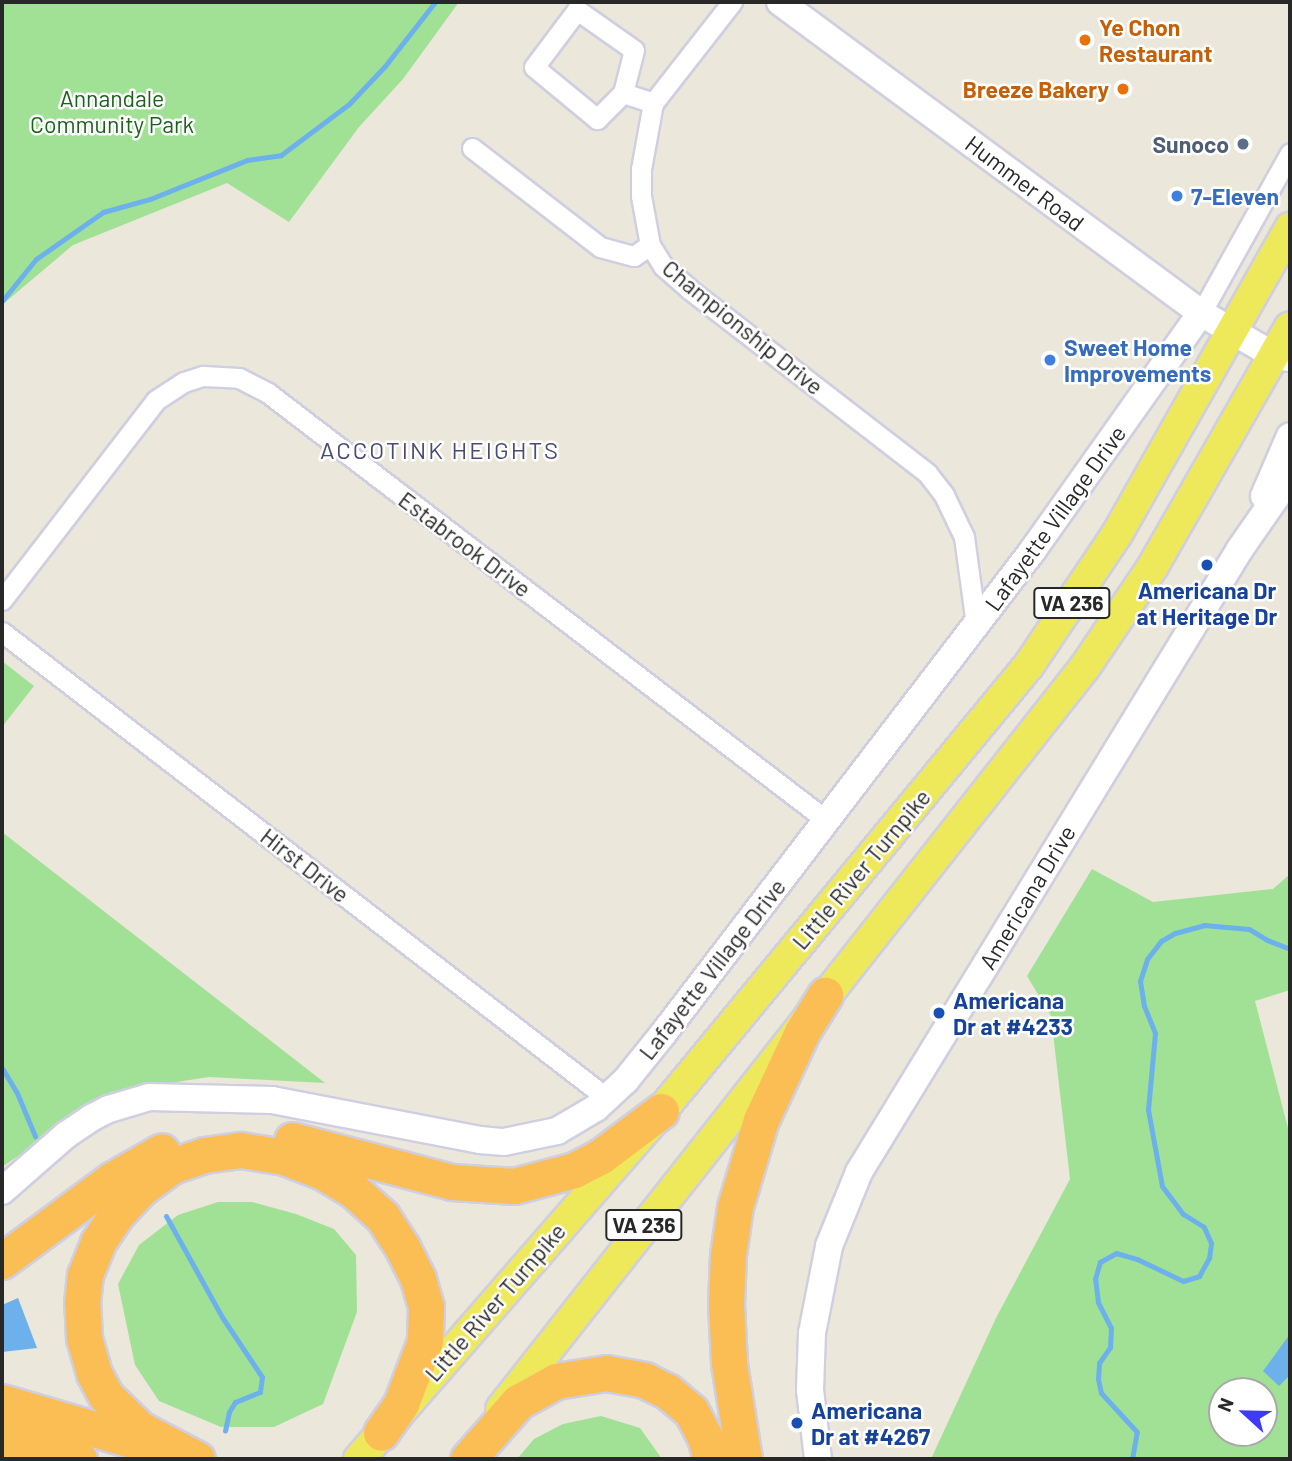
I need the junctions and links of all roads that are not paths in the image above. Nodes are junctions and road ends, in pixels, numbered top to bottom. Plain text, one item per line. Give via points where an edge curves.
1 (732, 2) edge
2 (780, 2) edge
3 (623, 93) junction
4 (653, 103) junction
5 (472, 148) dead end
6 (1290, 153) edge
7 (1290, 228) edge
8 (650, 245) junction
9 (1200, 313) junction
10 (1290, 327) edge
11 (1232, 334) junction
12 (1285, 363) edge
13 (1290, 436) edge
14 (1290, 477) edge
15 (1240, 549) junction
16 (2, 600) edge
17 (976, 625) junction
18 (2, 632) edge
19 (826, 820) junction
20 (825, 995) junction
21 (607, 1098) junction
22 (661, 1111) junction
23 (2, 1191) edge
24 (2, 1261) edge
25 (2, 1402) edge
26 (381, 1433) junction
27 (2, 1438) edge
28 (79, 1459) edge
29 (189, 1459) edge
30 (197, 1459) edge
31 (359, 1459) edge
32 (468, 1459) edge
33 (711, 1459) edge
34 (744, 1459) edge
35 (818, 1459) edge

1 - 4 street, Championship Drive
2 - 9 street, Hummer Road
3 - 3 street via 597,120 534,67 577,10 634,50
3 - 4 street
4 - 8 street, Championship Drive via 641,169
5 - 8 street via 600,247 634,256
6 - 9 street
7 - 11 main road, Little River Turnpike / VA 236
8 - 17 street, Championship Drive via 663,266 688,289 927,473 944,495 964,537
9 - 11 street, Hummer Road
9 - 17 street, Lafayette Village Drive
10 - 12 main road, Little River Turnpike / VA 236
11 - 12 street, Hummer Road
11 - 22 main road, Little River Turnpike / VA 236 via 1117,534 1029,665
12 - 20 main road, Little River Turnpike / VA 236 via 1092,657
13 - 15 street, Americana Drive
14 - 15 street, Americana Drive
15 - 35 street, Americana Drive via 859,1172 829,1246 812,1333 810,1391
16 - 19 street, Estabrook Drive via 156,400 203,376 239,379 268,393
17 - 19 street, Lafayette Village Drive
18 - 21 street, Hirst Drive
19 - 21 street, Lafayette Village Drive via 663,1034
20 - 32 main road, Little River Turnpike / VA 236 via 506,1401
20 - 34 highway via 802,1032 761,1120 735,1208 726,1304 732,1387
21 - 23 street, Lafayette Village Drive via 557,1131 503,1142 272,1100 149,1097 91,1118
22 - 24 highway via 601,1156 574,1170 514,1186 452,1182 293,1140 251,1134 197,1137 113,1179
22 - 26 main road, Little River Turnpike / VA 236
25 - 29 highway
26 - 30 highway via 401,1404 425,1341 426,1307 402,1247 382,1216 321,1171 284,1157 242,1150 204,1155 172,1166 140,1189 117,1214 89,1264 82,1303 84,1338 106,1396 140,1429
26 - 31 main road, Little River Turnpike / VA 236
27 - 28 highway
32 - 33 highway via 518,1402 556,1381 606,1373 644,1380 667,1391 691,1412

